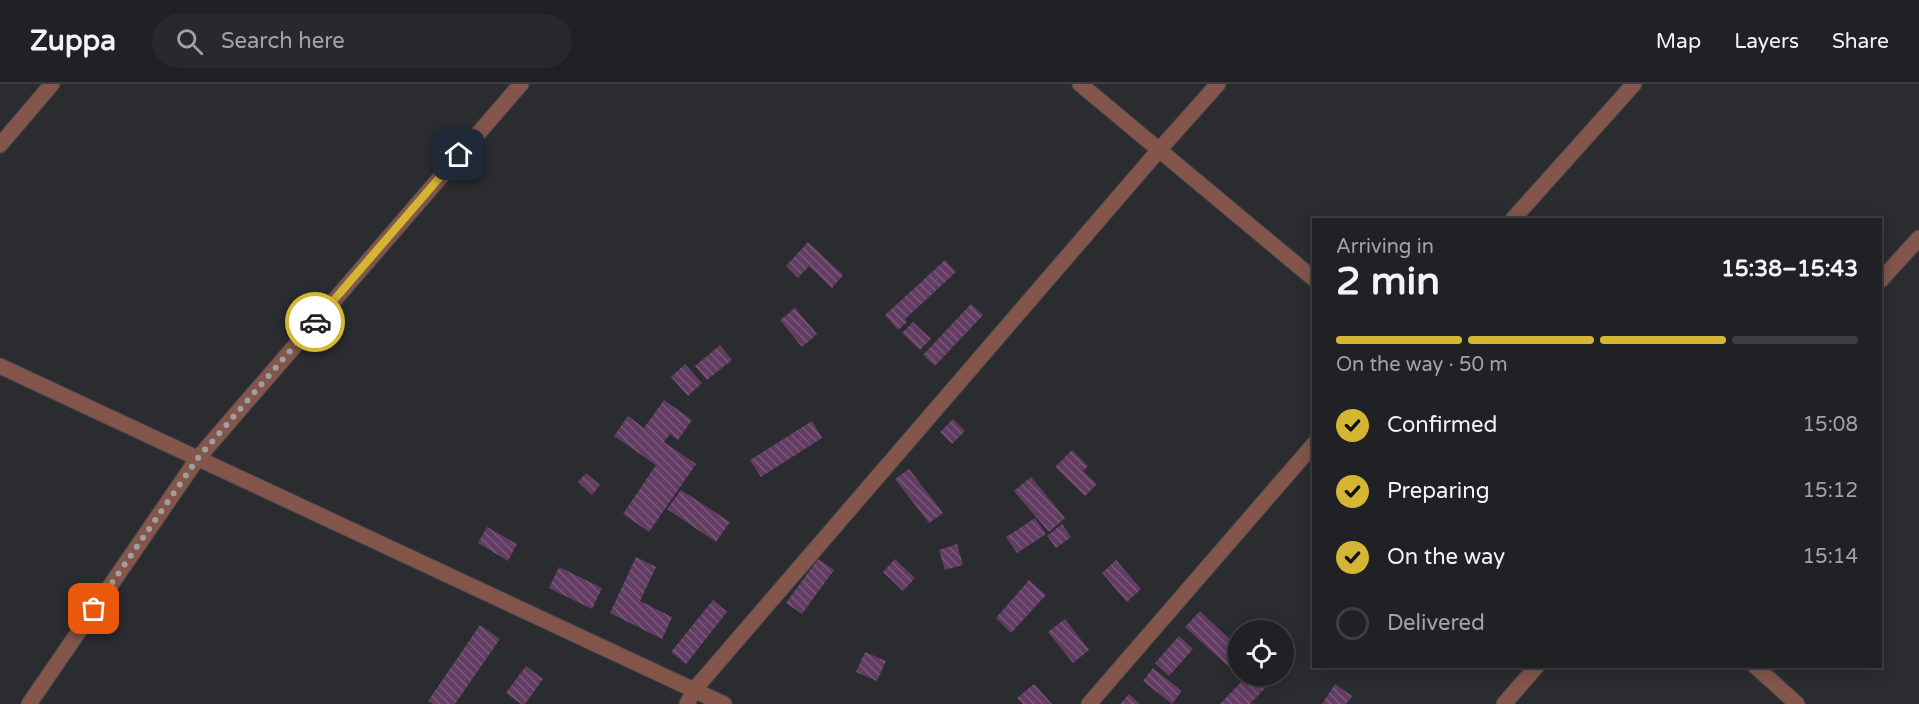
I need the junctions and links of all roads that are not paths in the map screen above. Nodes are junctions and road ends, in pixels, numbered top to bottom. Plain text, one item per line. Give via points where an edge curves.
1 (52, 84) edge
2 (521, 84) edge
3 (1080, 84) edge
4 (1218, 84) edge
5 (1634, 84) edge
6 (0, 144) edge
7 (1159, 150) junction
8 (1514, 218) edge
9 (1919, 238) edge
10 (1312, 277) edge
11 (1882, 279) edge
12 (0, 366) edge
13 (1312, 446) edge
14 (198, 458) junction
15 (1535, 668) edge
16 (1757, 668) edge
17 (694, 690) junction
18 (29, 704) edge
19 (687, 704) edge
20 (724, 704) edge
21 (1089, 704) edge
22 (1504, 704) edge
23 (1797, 704) edge

1 - 6 street
2 - 14 street
3 - 7 street
4 - 7 street
5 - 8 street
7 - 10 street
7 - 17 street
9 - 11 street
12 - 14 street
13 - 21 street
14 - 17 street
14 - 18 street
15 - 22 street
16 - 23 street
17 - 19 street
17 - 20 street

